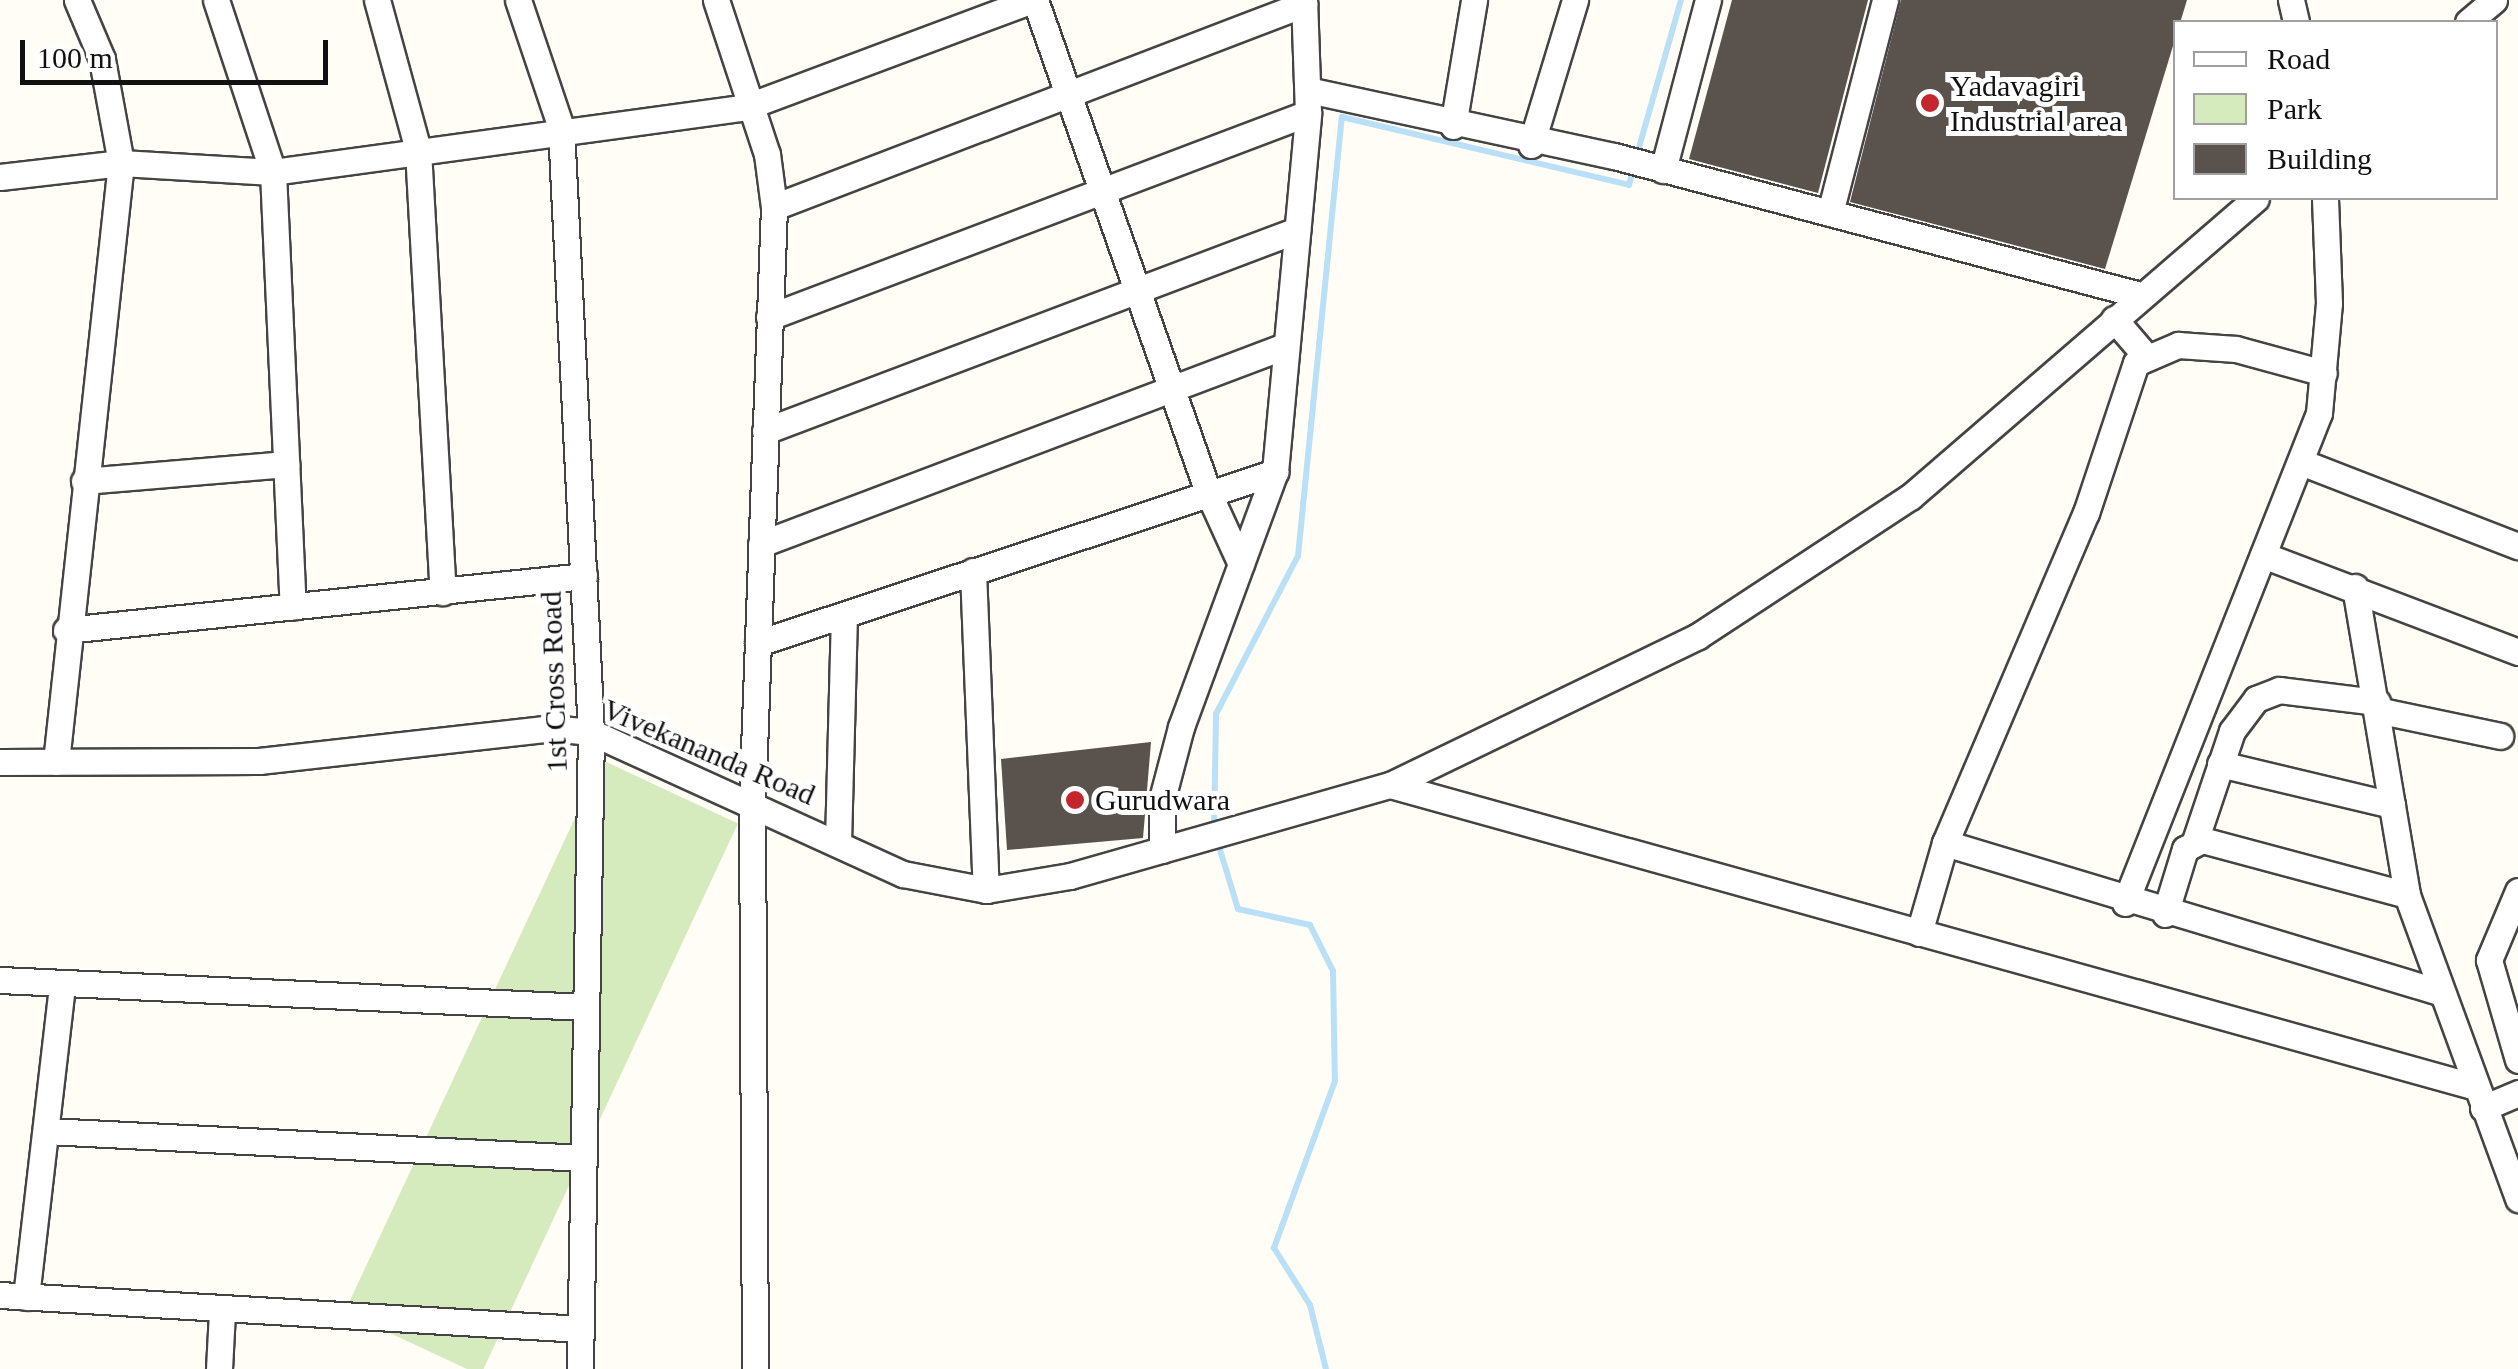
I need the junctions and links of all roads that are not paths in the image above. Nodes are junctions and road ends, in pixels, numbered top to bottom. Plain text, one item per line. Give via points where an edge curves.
1 (77, 0) edge
2 (216, 0) edge
3 (377, 0) edge
4 (518, 0) edge
5 (1034, 0) edge
6 (1474, 0) edge
7 (1575, 0) edge
8 (1708, 0) edge
9 (1885, 0) edge
10 (2494, 0) edge
11 (718, 1) edge
12 (1304, 2) edge
13 (2518, 11) edge
14 (2470, 20) edge
15 (1068, 93) junction
16 (1313, 99) junction
17 (746, 106) junction
18 (1453, 126) junction
19 (561, 128) junction
20 (1531, 145) junction
21 (418, 150) junction
22 (121, 163) junction
23 (1658, 169) junction
24 (273, 172) junction
25 (0, 177) edge
26 (1104, 190) junction
27 (2254, 200) edge
28 (2325, 200) edge
29 (774, 207) junction
30 (1830, 213) junction
31 (1297, 230) junction
32 (1140, 290) junction
33 (2140, 295) junction
34 (770, 317) junction
35 (2114, 319) junction
36 (1285, 346) junction
37 (2145, 355) junction
38 (2324, 373) junction
39 (1174, 389) junction
40 (766, 431) junction
41 (2302, 462) junction
42 (286, 464) junction
43 (1274, 472) junction
44 (84, 481) junction
45 (1208, 492) junction
46 (762, 544) junction
47 (2518, 546) edge
48 (2263, 555) junction
49 (1241, 564) junction
50 (973, 572) junction
51 (584, 576) junction
52 (2355, 587) junction
53 (444, 592) junction
54 (293, 607) junction
55 (844, 618) junction
56 (66, 630) junction
57 (758, 643) junction
58 (2518, 652) edge
59 (2377, 706) junction
60 (592, 732) junction
61 (2500, 736) dead end
62 (0, 762) edge
63 (56, 762) junction
64 (2220, 764) junction
65 (1390, 785) junction
66 (752, 804) junction
67 (2392, 805) junction
68 (2195, 841) junction
69 (1945, 843) junction
70 (838, 844) junction
71 (1162, 850) junction
72 (986, 890) junction
73 (2518, 891) edge
74 (2407, 895) junction
75 (2125, 903) junction
76 (2165, 914) junction
77 (1919, 934) junction
78 (0, 980) edge
79 (62, 985) junction
80 (2439, 992) junction
81 (585, 1007) junction
82 (2518, 1060) edge
83 (2518, 1093) edge
84 (2479, 1098) junction
85 (47, 1131) junction
86 (583, 1158) junction
87 (2518, 1199) edge
88 (0, 1294) edge
89 (26, 1296) junction
90 (222, 1312) junction
91 (581, 1329) junction
92 (219, 1369) edge
93 (580, 1369) edge
94 (755, 1369) edge

1 - 22 street via 102,59
2 - 24 street
3 - 21 street
4 - 19 street, 1st Cross Road
5 - 15 street
5 - 17 street
6 - 18 street
7 - 20 street
8 - 23 street
9 - 30 street
10 - 13 street
10 - 14 street
11 - 17 street
12 - 15 street
12 - 16 street
15 - 26 street
15 - 29 street
16 - 18 street
16 - 26 street
16 - 31 street
17 - 19 street
17 - 29 street via 767,154
18 - 20 street
19 - 21 street
19 - 51 street, 1st Cross Road
20 - 23 street
21 - 24 street
21 - 53 street
22 - 24 street
22 - 25 street
22 - 44 street
23 - 30 street
24 - 42 street
26 - 32 street
26 - 34 street
27 - 33 street, Vivekananda Road
28 - 38 street
29 - 34 street
30 - 33 street
31 - 32 street
31 - 36 street
32 - 39 street
32 - 40 street
33 - 35 street, Vivekananda Road
34 - 40 street
35 - 37 street
35 - 65 street, Vivekananda Road via 1910,497 1800,573 1592,693
36 - 39 street
36 - 43 street
37 - 38 street via 2178,345 2236,348
37 - 69 street via 2128,377 2086,513
38 - 41 street
39 - 45 street
39 - 46 street
40 - 46 street
41 - 47 street
41 - 48 street
42 - 44 street
42 - 54 street
43 - 45 street
43 - 49 street
44 - 56 street
45 - 49 street
45 - 50 street
46 - 57 street
48 - 52 street
48 - 75 street
49 - 71 street via 1162,799
50 - 55 street
50 - 72 street
51 - 53 street
51 - 60 street, 1st Cross Road
52 - 58 street
52 - 59 street
53 - 54 street
54 - 56 street
55 - 57 street
55 - 70 street
56 - 63 street
57 - 66 street
59 - 61 street
59 - 64 street via 2268,693 2238,718
59 - 67 street
60 - 63 street, Vivekananda Road via 550,728 260,762
60 - 66 street, Vivekananda Road
60 - 81 street, 1st Cross Road
62 - 63 street, Vivekananda Road
64 - 67 street
64 - 68 street
65 - 71 street, Vivekananda Road
65 - 77 street
66 - 70 street, Vivekananda Road
66 - 94 street
67 - 74 street
68 - 74 street
68 - 76 street
69 - 75 street
69 - 77 street
70 - 72 street, Vivekananda Road via 904,874
71 - 72 street, Vivekananda Road
73 - 82 street via 2490,960
74 - 80 street
75 - 76 street
76 - 80 street
77 - 84 street
78 - 79 street
79 - 81 street
79 - 85 street
80 - 84 street
81 - 86 street, 1st Cross Road
83 - 84 street
84 - 87 street
85 - 86 street
85 - 89 street
86 - 91 street, 1st Cross Road
88 - 89 street
89 - 90 street
90 - 91 street
90 - 92 street
91 - 93 street, 1st Cross Road

